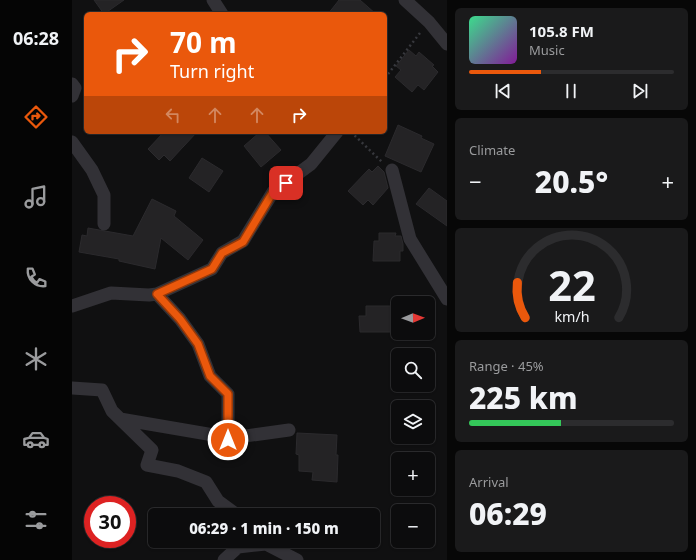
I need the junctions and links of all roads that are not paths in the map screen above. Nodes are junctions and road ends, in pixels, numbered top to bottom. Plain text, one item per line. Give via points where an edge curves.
1 (213, 0) edge
2 (405, 0) edge
3 (221, 12) edge
4 (447, 44) edge
5 (72, 84) edge
6 (72, 96) edge
7 (335, 134) edge
8 (72, 142) edge
9 (392, 170) road end
10 (104, 224) dead end
11 (157, 294) junction
12 (447, 299) edge
13 (72, 306) edge
14 (72, 388) edge
15 (120, 419) junction
16 (289, 430) dead end
17 (228, 439) junction
18 (228, 508) edge
19 (237, 548) edge
20 (276, 548) edge
21 (224, 560) edge
22 (297, 560) edge

1 - 3 street
2 - 4 street via 429,22
5 - 6 street via 75,88
7 - 11 street via 311,164 273,192 243,242 222,253 212,269
8 - 10 street via 92,170 104,195
9 - 12 street via 410,239
11 - 13 street via 111,294
11 - 17 street via 198,344 210,376 228,394
14 - 15 street via 102,390 112,411
15 - 17 street
15 - 18 street via 152,450 147,465 206,482 218,501
16 - 17 street
19 - 21 street
20 - 22 street

